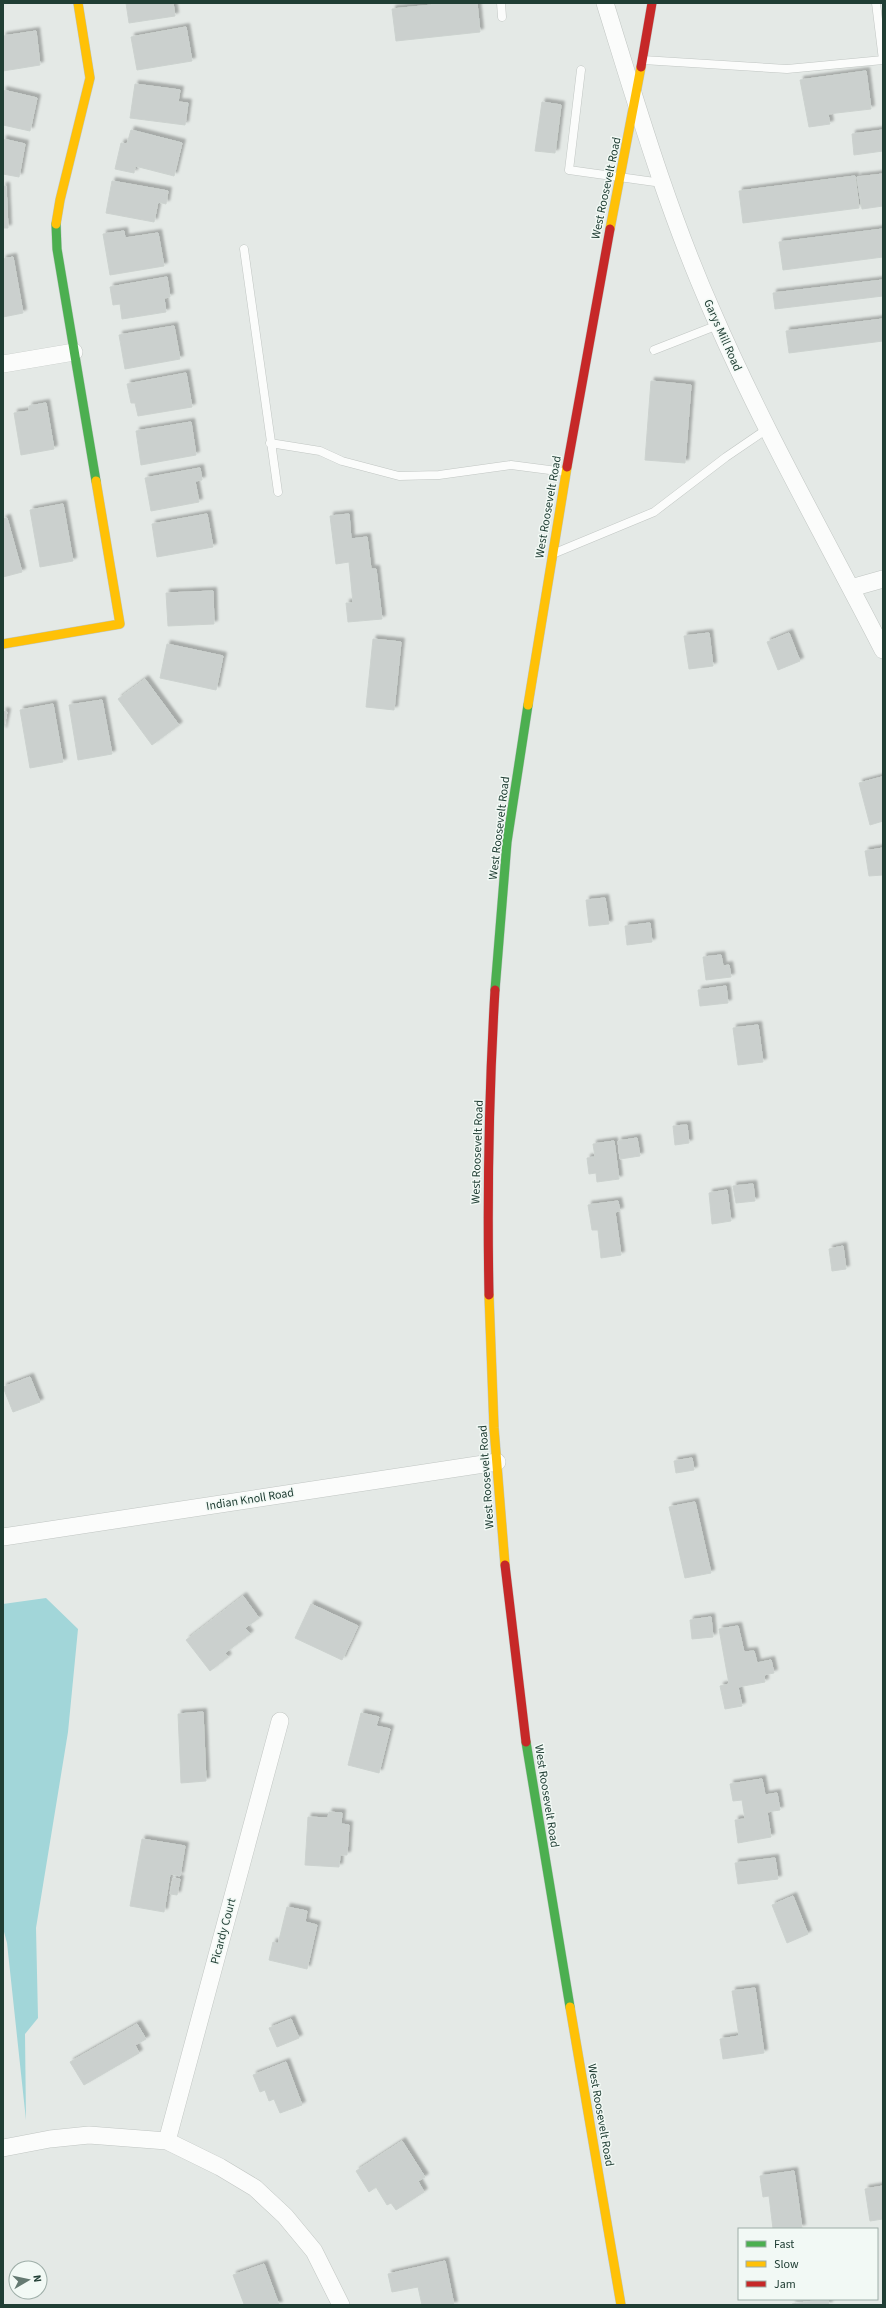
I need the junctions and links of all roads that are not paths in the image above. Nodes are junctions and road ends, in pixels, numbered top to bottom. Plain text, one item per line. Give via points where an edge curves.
1 (78, 3) edge
2 (501, 3) edge
3 (605, 3) edge
4 (652, 3) edge
5 (876, 3) edge
6 (502, 17) dead end
7 (643, 60) junction
8 (581, 70) dead end
9 (636, 102) junction
10 (621, 177) junction
11 (664, 183) junction
12 (244, 249) dead end
13 (718, 325) junction
14 (654, 350) dead end
15 (74, 352) junction
16 (3, 364) edge
17 (767, 430) junction
18 (270, 443) junction
19 (566, 472) junction
20 (278, 492) dead end
21 (552, 554) junction
22 (883, 579) edge
23 (851, 588) junction
24 (3, 644) edge
25 (883, 650) edge
26 (497, 1462) junction
27 (3, 1538) edge
28 (280, 1721) dead end
29 (167, 2141) junction
30 (3, 2148) edge
31 (341, 2305) edge
32 (621, 2305) edge

1 - 15 main road via 90,78 56,226 57,249
2 - 6 lane
3 - 9 street, Garys Mill Road
4 - 7 main road, West Roosevelt Road
5 - 7 lane via 883,60 787,69
7 - 9 main road, West Roosevelt Road
8 - 10 lane via 569,170
9 - 10 main road, West Roosevelt Road
9 - 11 street, Garys Mill Road
10 - 11 lane
10 - 19 main road, West Roosevelt Road
11 - 13 street, Garys Mill Road
12 - 18 lane
13 - 14 lane
13 - 17 street, Garys Mill Road
15 - 16 street
15 - 24 main road via 120,624
17 - 21 lane via 726,457 654,512
17 - 23 street, Garys Mill Road
18 - 19 lane via 320,451 342,461 399,476 439,475 511,465
18 - 20 lane
19 - 21 main road, West Roosevelt Road
21 - 26 main road, West Roosevelt Road via 505,863 494,1010 486,1203 489,1353
22 - 23 street
23 - 25 street, Garys Mill Road
26 - 27 street, Indian Knoll Road
26 - 32 main road, West Roosevelt Road via 510,1622 529,1764
28 - 29 street, Picardy Court
29 - 30 street via 89,2135
29 - 31 street via 220,2167 255,2188 285,2216 317,2257

